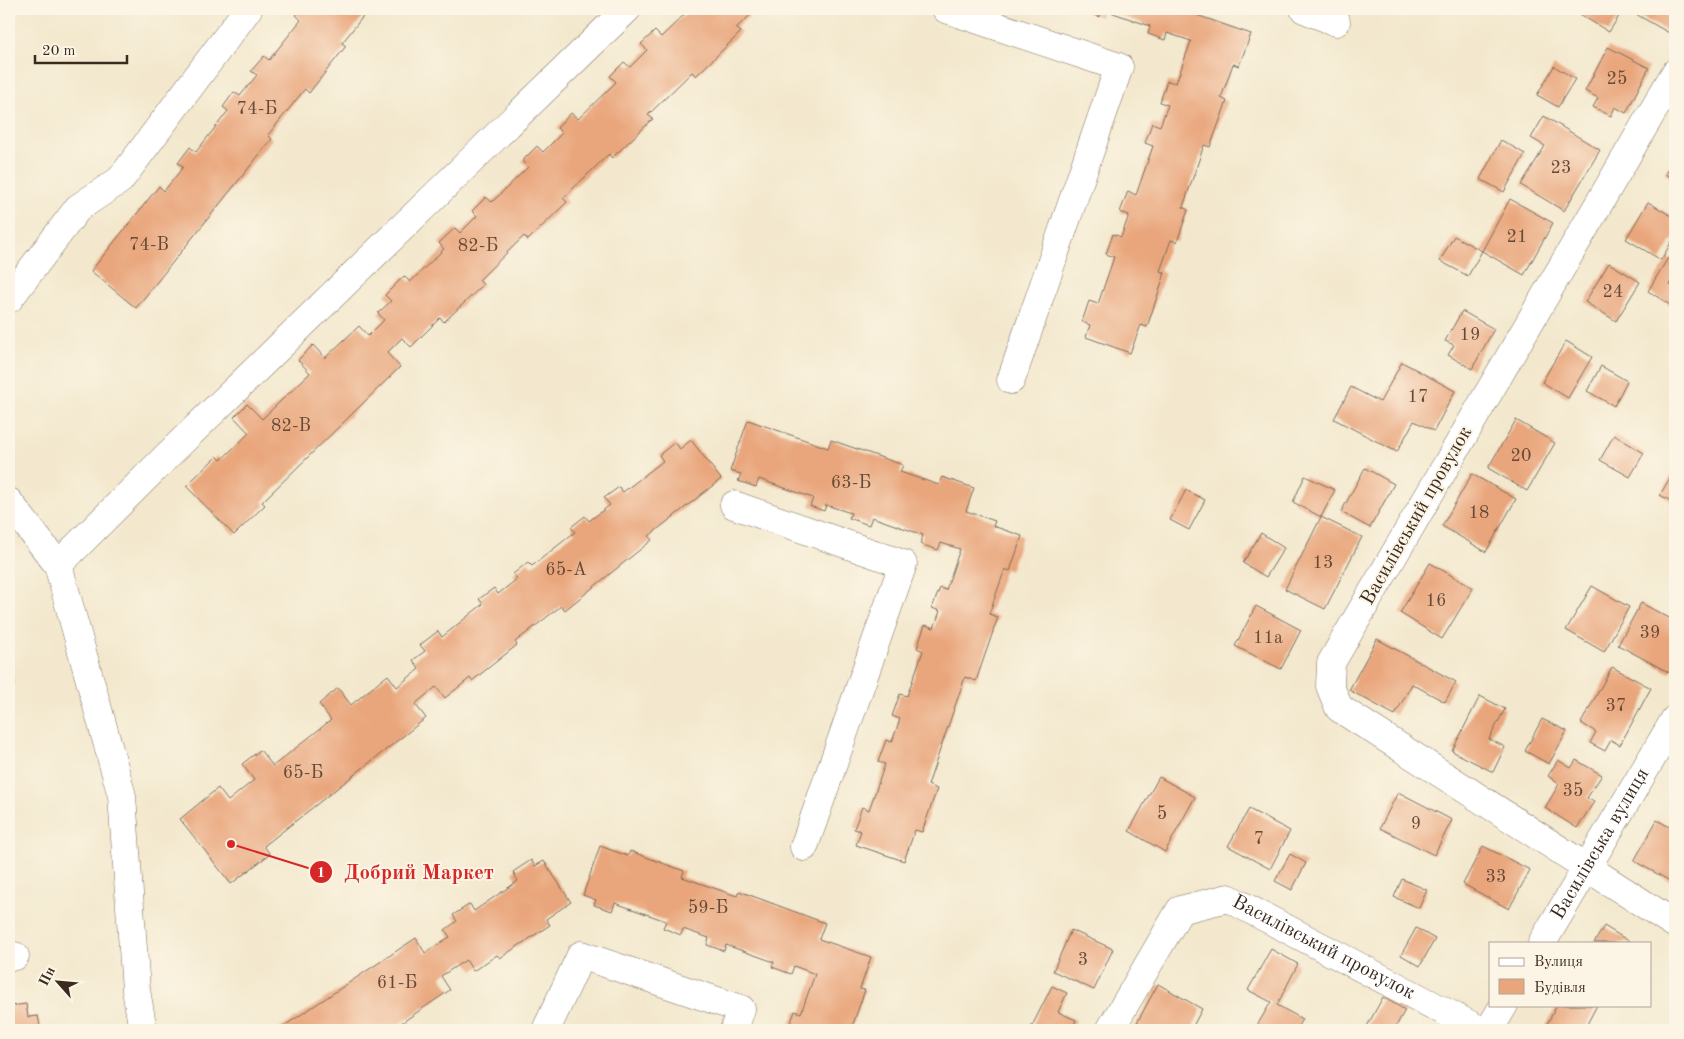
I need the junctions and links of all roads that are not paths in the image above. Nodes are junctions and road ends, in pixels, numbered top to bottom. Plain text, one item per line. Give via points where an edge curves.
1 (248, 9) edge
2 (627, 9) edge
3 (946, 9) edge
4 (1304, 9) edge
5 (1336, 22) dead end
6 (1675, 73) edge
7 (9, 299) edge
8 (1011, 380) dead end
9 (9, 502) edge
10 (734, 505) dead end
11 (58, 565) junction
12 (1675, 719) edge
13 (804, 848) dead end
14 (1587, 868) junction
15 (1675, 924) edge
16 (1543, 942) edge
17 (1503, 1006) edge
18 (143, 1030) edge
19 (546, 1030) edge
20 (734, 1030) edge
21 (1110, 1030) edge
22 (1480, 1030) edge
23 (1489, 1030) edge

1 - 7 street via 120,180 78,208
2 - 11 street
3 - 8 street via 1119,67
4 - 5 street
6 - 14 street, Василівський провулок via 1331,663 1330,686 1339,708
9 - 11 street
10 - 13 street via 903,564
11 - 18 street via 122,796 136,990
12 - 14 street, Василівська вулиця
14 - 15 street, Василівський провулок
14 - 16 street, Василівська вулиця
17 - 23 street
19 - 20 street via 581,955 742,1010
21 - 22 street, Василівський провулок via 1180,910 1228,898

